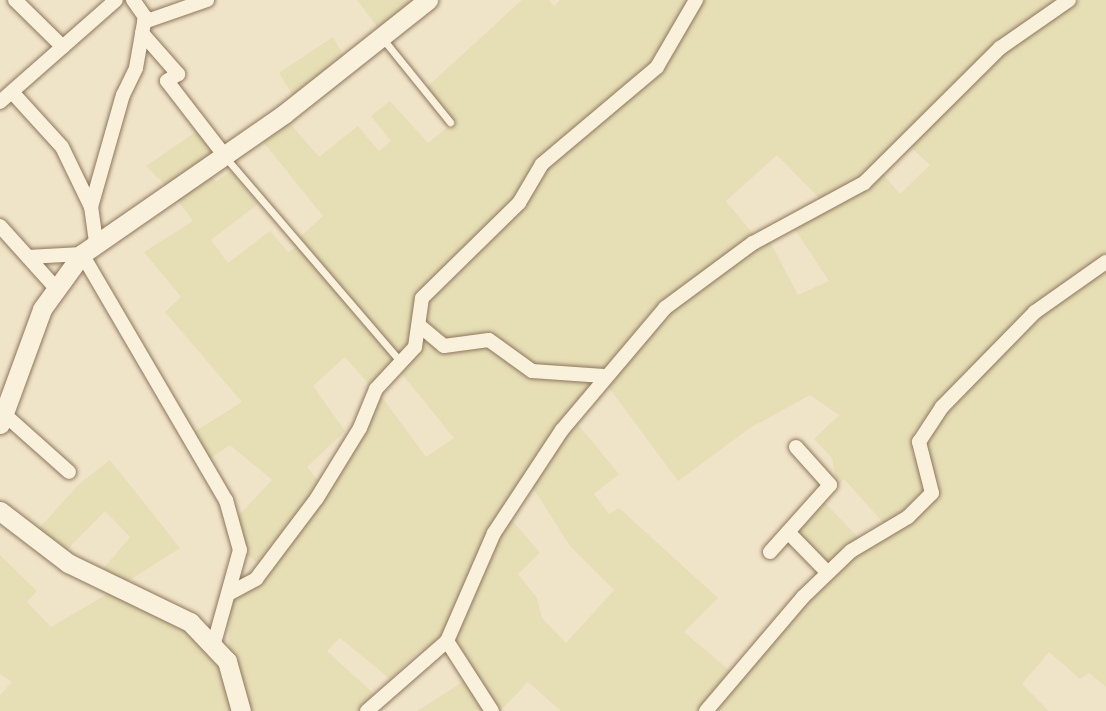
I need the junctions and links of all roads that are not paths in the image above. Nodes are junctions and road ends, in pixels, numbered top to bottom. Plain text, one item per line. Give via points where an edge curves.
1 (15, 0) edge
2 (116, 0) edge
3 (133, 0) edge
4 (207, 0) edge
5 (428, 0) edge
6 (696, 0) edge
7 (1069, 0) edge
8 (143, 28) junction
9 (383, 38) junction
10 (63, 47) junction
11 (12, 92) junction
12 (0, 102) edge
13 (450, 122) dead end
14 (225, 156) junction
15 (91, 208) junction
16 (1, 230) edge
17 (89, 248) junction
18 (28, 257) junction
19 (1106, 262) edge
20 (54, 286) junction
21 (421, 326) junction
22 (401, 362) junction
23 (604, 376) junction
24 (3, 412) edge
25 (796, 447) dead end
26 (69, 472) dead end
27 (0, 511) edge
28 (788, 532) junction
29 (769, 552) dead end
30 (828, 573) junction
31 (229, 593) junction
32 (447, 641) junction
33 (214, 643) junction
34 (242, 711) edge
35 (366, 711) edge
36 (492, 711) edge
37 (706, 711) edge

1 - 10 street
2 - 10 street
3 - 8 street
4 - 8 street
5 - 9 street
6 - 21 street via 657,67 542,164 519,203 422,298
7 - 23 street via 1000,48 864,183 753,243 674,301
8 - 14 street via 178,74 167,81
8 - 15 street
9 - 13 lane
9 - 14 street
10 - 11 street
11 - 12 street
11 - 15 street via 62,147
14 - 17 street
14 - 22 lane
15 - 17 street
16 - 18 street
17 - 18 street
17 - 20 street
17 - 31 street via 237,524 240,550
18 - 20 street
19 - 30 street via 1035,312 942,407 919,442 932,493 908,517 851,551
20 - 24 street
21 - 22 street via 415,347
21 - 23 street via 444,346 489,340 532,371
22 - 31 street via 376,389 343,458 285,545 256,579
23 - 32 street via 494,533
24 - 26 street
25 - 28 street via 830,485
27 - 33 street via 68,563 190,622
28 - 29 street
28 - 30 street
30 - 37 street
31 - 33 street
32 - 35 street
32 - 36 street
33 - 34 street via 227,661

